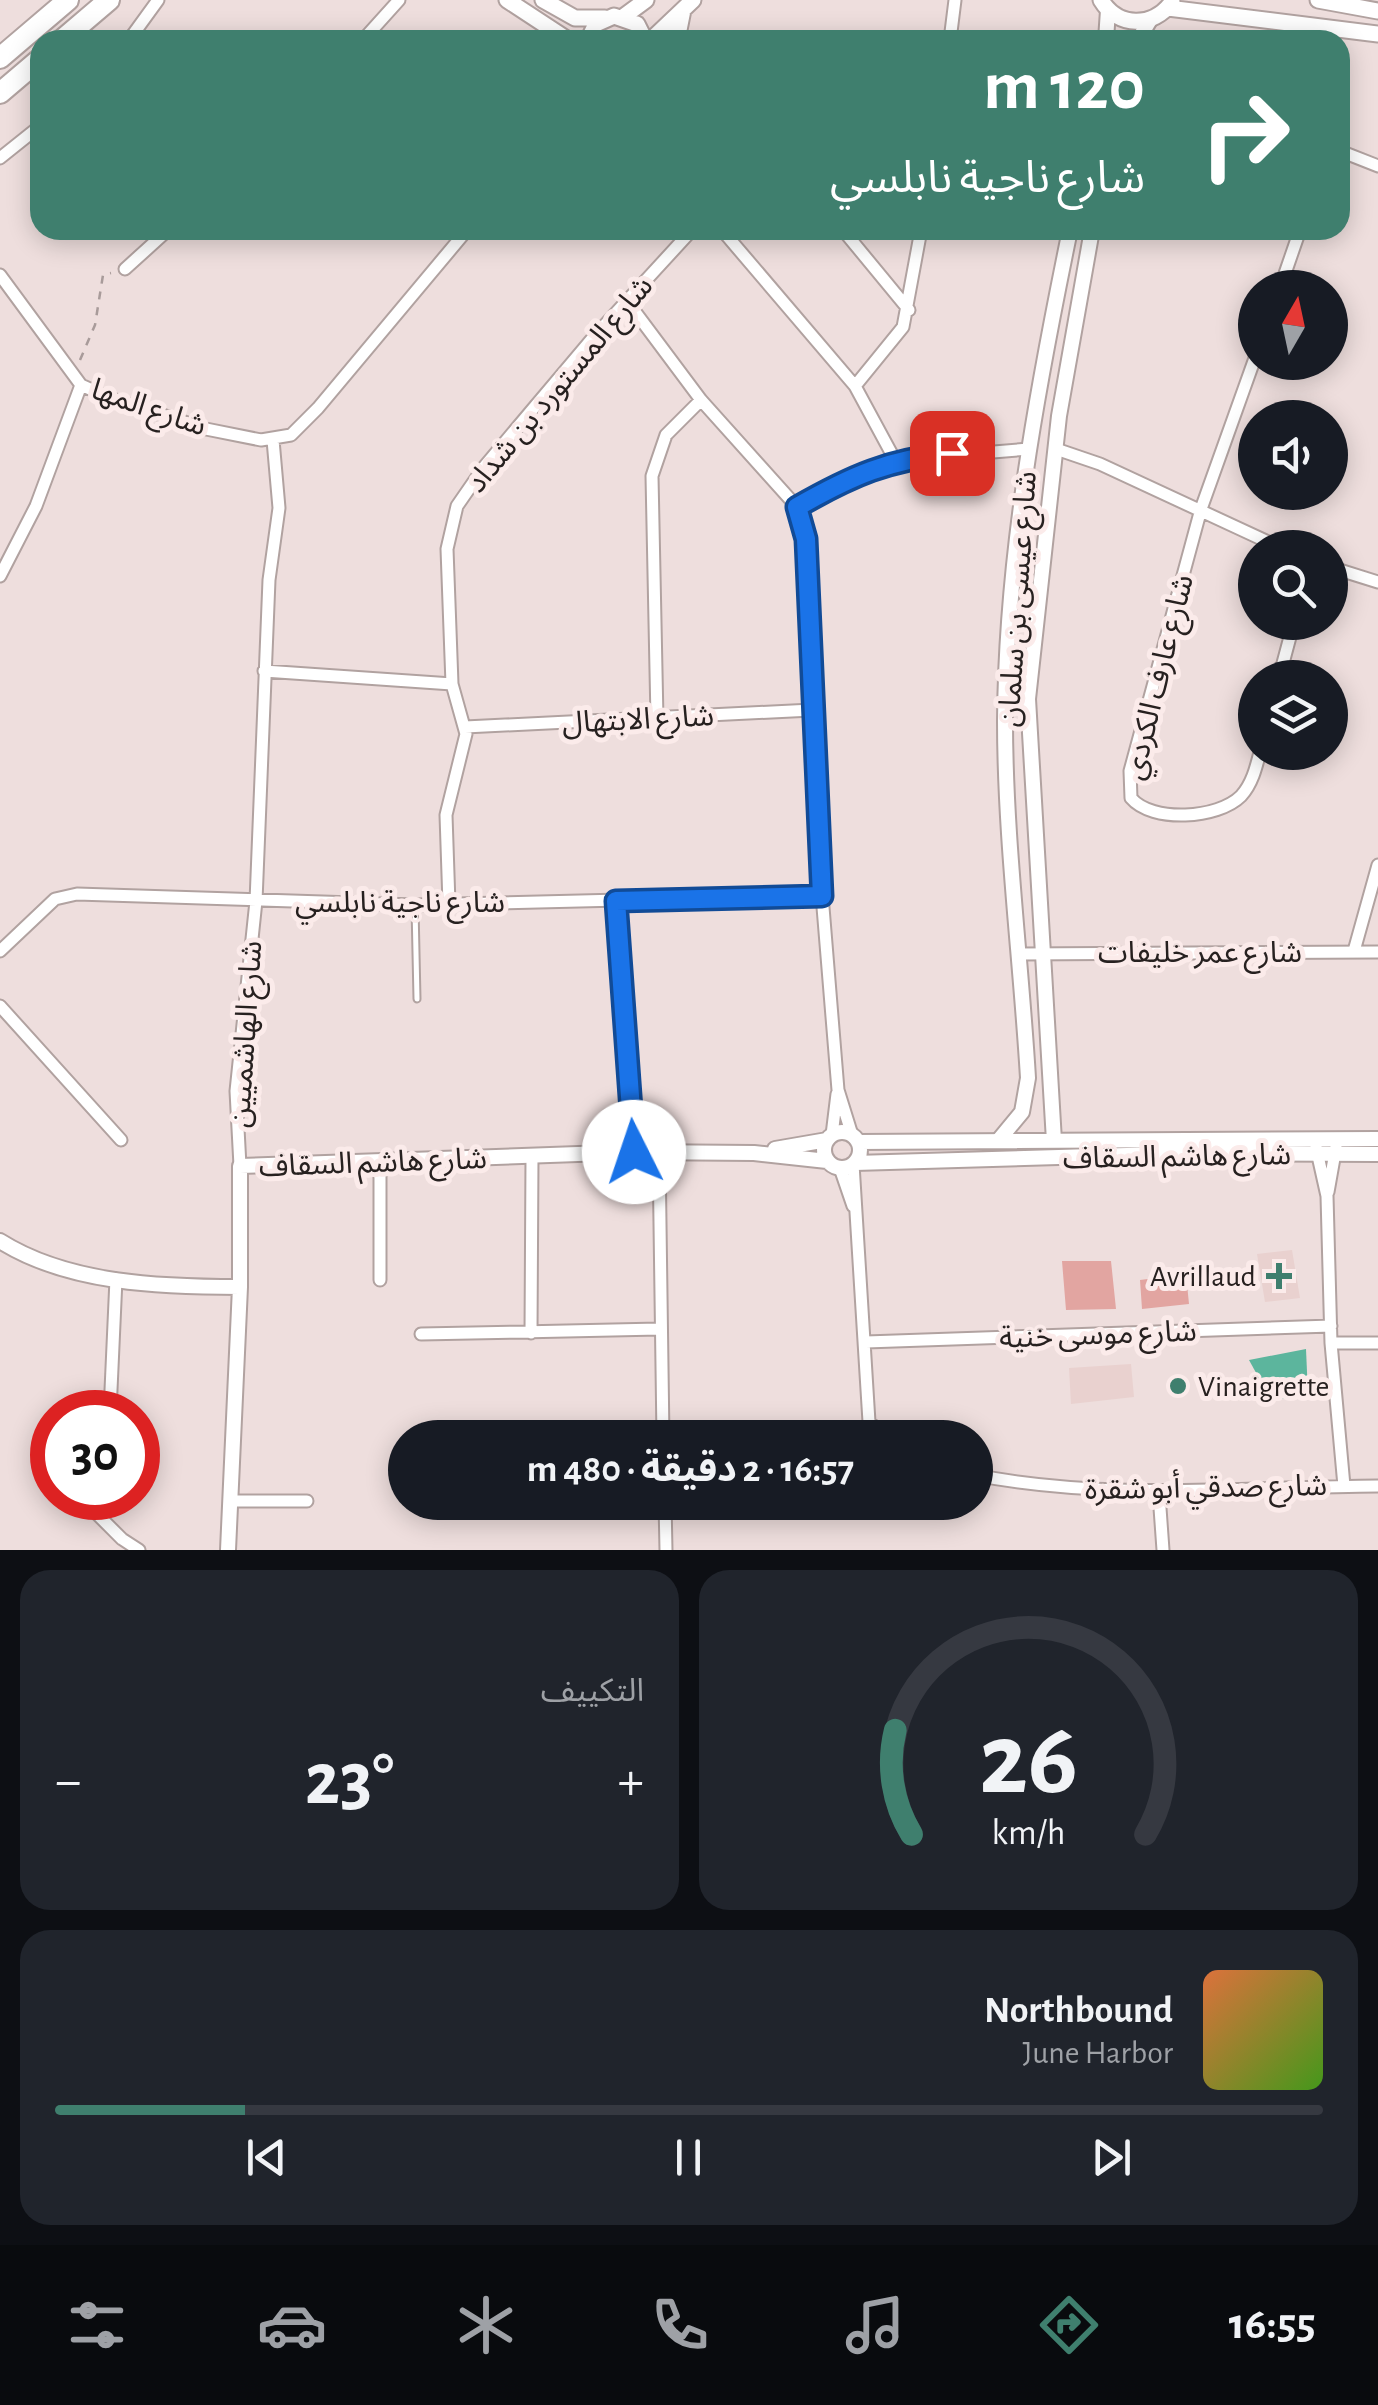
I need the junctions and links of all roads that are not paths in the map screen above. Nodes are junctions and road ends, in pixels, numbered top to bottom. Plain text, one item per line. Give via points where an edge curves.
1 (68, 0) edge
2 (109, 0) edge
3 (158, 0) edge
4 (398, 0) edge
5 (506, 0) edge
6 (543, 0) edge
7 (646, 0) edge
8 (955, 0) edge
9 (1324, 1) edge
10 (689, 3) edge
11 (1102, 3) edge
12 (1170, 4) edge
13 (1378, 11) edge
14 (623, 17) junction
15 (605, 18) junction
16 (1150, 20) junction
17 (542, 24) junction
18 (33, 30) edge
19 (74, 30) edge
20 (136, 30) edge
21 (371, 30) edge
22 (544, 30) edge
23 (552, 30) edge
24 (596, 30) edge
25 (641, 30) edge
26 (659, 30) edge
27 (680, 30) edge
28 (951, 30) edge
29 (1105, 30) edge
30 (1144, 30) edge
31 (30, 32) edge
32 (1378, 34) edge
33 (0, 58) edge
34 (30, 68) edge
35 (0, 94) edge
36 (30, 134) edge
37 (1350, 155) edge
38 (0, 158) edge
39 (1378, 166) edge
40 (157, 240) edge
41 (459, 240) edge
42 (683, 240) edge
43 (731, 240) edge
44 (851, 240) edge
45 (920, 240) edge
46 (1068, 240) edge
47 (1090, 240) edge
48 (1297, 240) edge
49 (126, 269) road end
50 (1286, 270) edge
51 (3, 286) edge
52 (627, 301) junction
53 (909, 310) junction
54 (1247, 380) edge
55 (81, 386) junction
56 (855, 386) junction
57 (701, 400) junction
58 (273, 440) junction
59 (1056, 449) junction
60 (1029, 450) junction
61 (895, 460) junction
62 (797, 507) junction
63 (1201, 509) junction
64 (1244, 530) edge
65 (1348, 573) edge
66 (0, 576) edge
67 (1378, 582) edge
68 (1011, 622) junction
69 (1034, 627) junction
70 (264, 672) junction
71 (452, 684) junction
72 (812, 710) junction
73 (657, 719) junction
74 (465, 726) junction
75 (1253, 770) edge
76 (1378, 865) edge
77 (822, 896) junction
78 (256, 901) junction
79 (616, 901) junction
80 (449, 904) junction
81 (415, 905) junction
82 (0, 951) edge
83 (1354, 952) junction
84 (1378, 952) edge
85 (1042, 953) junction
86 (1021, 954) junction
87 (416, 999) dead end
88 (0, 1006) edge
89 (838, 1090) junction
90 (830, 1138) junction
91 (855, 1138) junction
92 (1315, 1139) junction
93 (1378, 1139) edge
94 (121, 1140) dead end
95 (998, 1141) junction
96 (1054, 1141) junction
97 (1336, 1147) junction
98 (634, 1152) junction
99 (659, 1152) junction
100 (754, 1152) junction
101 (1378, 1154) edge
102 (1318, 1155) junction
103 (532, 1157) junction
104 (380, 1161) junction
105 (844, 1164) junction
106 (240, 1166) junction
107 (1327, 1196) junction
108 (0, 1241) edge
109 (116, 1278) junction
110 (380, 1280) dead end
111 (240, 1288) junction
112 (1330, 1326) junction
113 (659, 1329) junction
114 (531, 1333) junction
115 (422, 1334) dead end
116 (866, 1342) junction
117 (1332, 1344) junction
118 (1378, 1344) edge
119 (111, 1390) edge
120 (662, 1420) edge
121 (870, 1420) edge
122 (993, 1478) edge
123 (1344, 1486) junction
124 (1378, 1486) edge
125 (1158, 1494) junction
126 (231, 1501) junction
127 (307, 1501) dead end
128 (102, 1520) edge
129 (665, 1520) edge
130 (139, 1550) edge
131 (228, 1550) edge
132 (666, 1550) edge
133 (1162, 1550) edge

1 - 18 highway
2 - 19 highway
3 - 20 street
4 - 21 street
5 - 17 main road
6 - 15 main road via 576,18
7 - 14 main road
8 - 28 street
9 - 13 main road
10 - 26 main road
10 - 27 main road
11 - 16 main road via 1127,21
11 - 29 street
12 - 16 main road
12 - 32 main road
14 - 15 main road
14 - 25 main road
15 - 24 main road
16 - 30 street
17 - 22 main road
17 - 23 main road
31 - 33 highway
34 - 35 highway
36 - 38 street
37 - 39 street
40 - 49 street
41 - 58 street, شارع المها via 318,408 291,434
42 - 52 street, شارع المستورد بن شداد
43 - 56 street
44 - 53 street
45 - 53 street
46 - 60 street, شارع عيسى بن سلمان
47 - 59 street, شارع عيسى بن سلمان
48 - 50 street
51 - 55 street, شارع المها
52 - 57 street
52 - 71 street, شارع المستورد بن شداد via 457,506 447,549
53 - 56 street
54 - 63 street
55 - 58 street, شارع المها via 206,430
55 - 66 street via 36,506
56 - 61 street
57 - 62 street
57 - 73 street via 666,436 652,476
58 - 70 street, شارع الهاشميين via 279,508
59 - 63 street
59 - 69 street, شارع عيسى بن سلمان
60 - 61 street
60 - 68 street, شارع عيسى بن سلمان
61 - 62 street via 854,474
62 - 72 street via 806,539
63 - 64 street
63 - 75 street, شارع عارف الكردي via 1130,770 1131,798 1159,814 1219,808 1245,791
65 - 67 street
68 - 69 street
68 - 86 street, شارع عيسى بن سلمان via 1005,722
69 - 85 street, شارع عيسى بن سلمان via 1029,759
70 - 71 street
70 - 78 street, شارع الهاشميين
71 - 74 street, شارع المستورد بن شداد
72 - 73 street, شارع الابتهال
72 - 77 street
73 - 74 street, شارع الابتهال
74 - 80 street, شارع المستورد بن شداد via 445,826
76 - 83 street
77 - 79 street, شارع ناجية نابلسي
77 - 89 street
78 - 81 street, شارع ناجية نابلسي
78 - 82 street, شارع ناجية نابلسي via 67,895 41,910
78 - 106 street, شارع الهاشميين via 236,1091
79 - 80 street, شارع ناجية نابلسي
79 - 98 street
80 - 81 street, شارع ناجية نابلسي
81 - 87 lane
83 - 84 street, شارع عمر خليفات
83 - 85 street, شارع عمر خليفات
85 - 86 street, شارع عمر خليفات
85 - 96 street, شارع عيسى بن سلمان
86 - 95 street, شارع عيسى بن سلمان via 1026,1096 1022,1112
88 - 94 street
89 - 90 street
89 - 91 street
90 - 91 street, شارع هاشم السقاف
90 - 100 street, شارع هاشم السقاف
90 - 105 street
91 - 95 street, شارع هاشم السقاف
91 - 105 street
92 - 96 street, شارع هاشم السقاف
92 - 97 street, شارع هاشم السقاف
92 - 102 street
93 - 97 street, شارع هاشم السقاف
95 - 96 street, شارع هاشم السقاف
97 - 101 street, شارع هاشم السقاف
97 - 102 street, شارع هاشم السقاف
97 - 107 street
98 - 99 street, شارع هاشم السقاف
98 - 103 street, شارع هاشم السقاف
99 - 100 street, شارع هاشم السقاف
99 - 113 street
100 - 105 street, شارع هاشم السقاف
102 - 105 street, شارع هاشم السقاف via 1196,1152
102 - 107 street
103 - 104 street, شارع هاشم السقاف
103 - 114 street
104 - 106 street, شارع هاشم السقاف
104 - 110 street
105 - 116 street via 858,1215
106 - 111 street, شارع هاشم السقاف
107 - 112 street
108 - 109 street via 51,1264
109 - 111 street
109 - 119 street
111 - 126 street
112 - 116 street, شارع موسى خنية
112 - 117 street
113 - 114 street
113 - 120 street
114 - 115 street
116 - 121 street
117 - 118 street
117 - 123 street
122 - 125 street, شارع صدقي أبو شقرة
123 - 124 street, شارع صدقي أبو شقرة
123 - 125 street, شارع صدقي أبو شقرة
125 - 133 street
126 - 127 street
126 - 131 street
128 - 130 street
129 - 132 street

